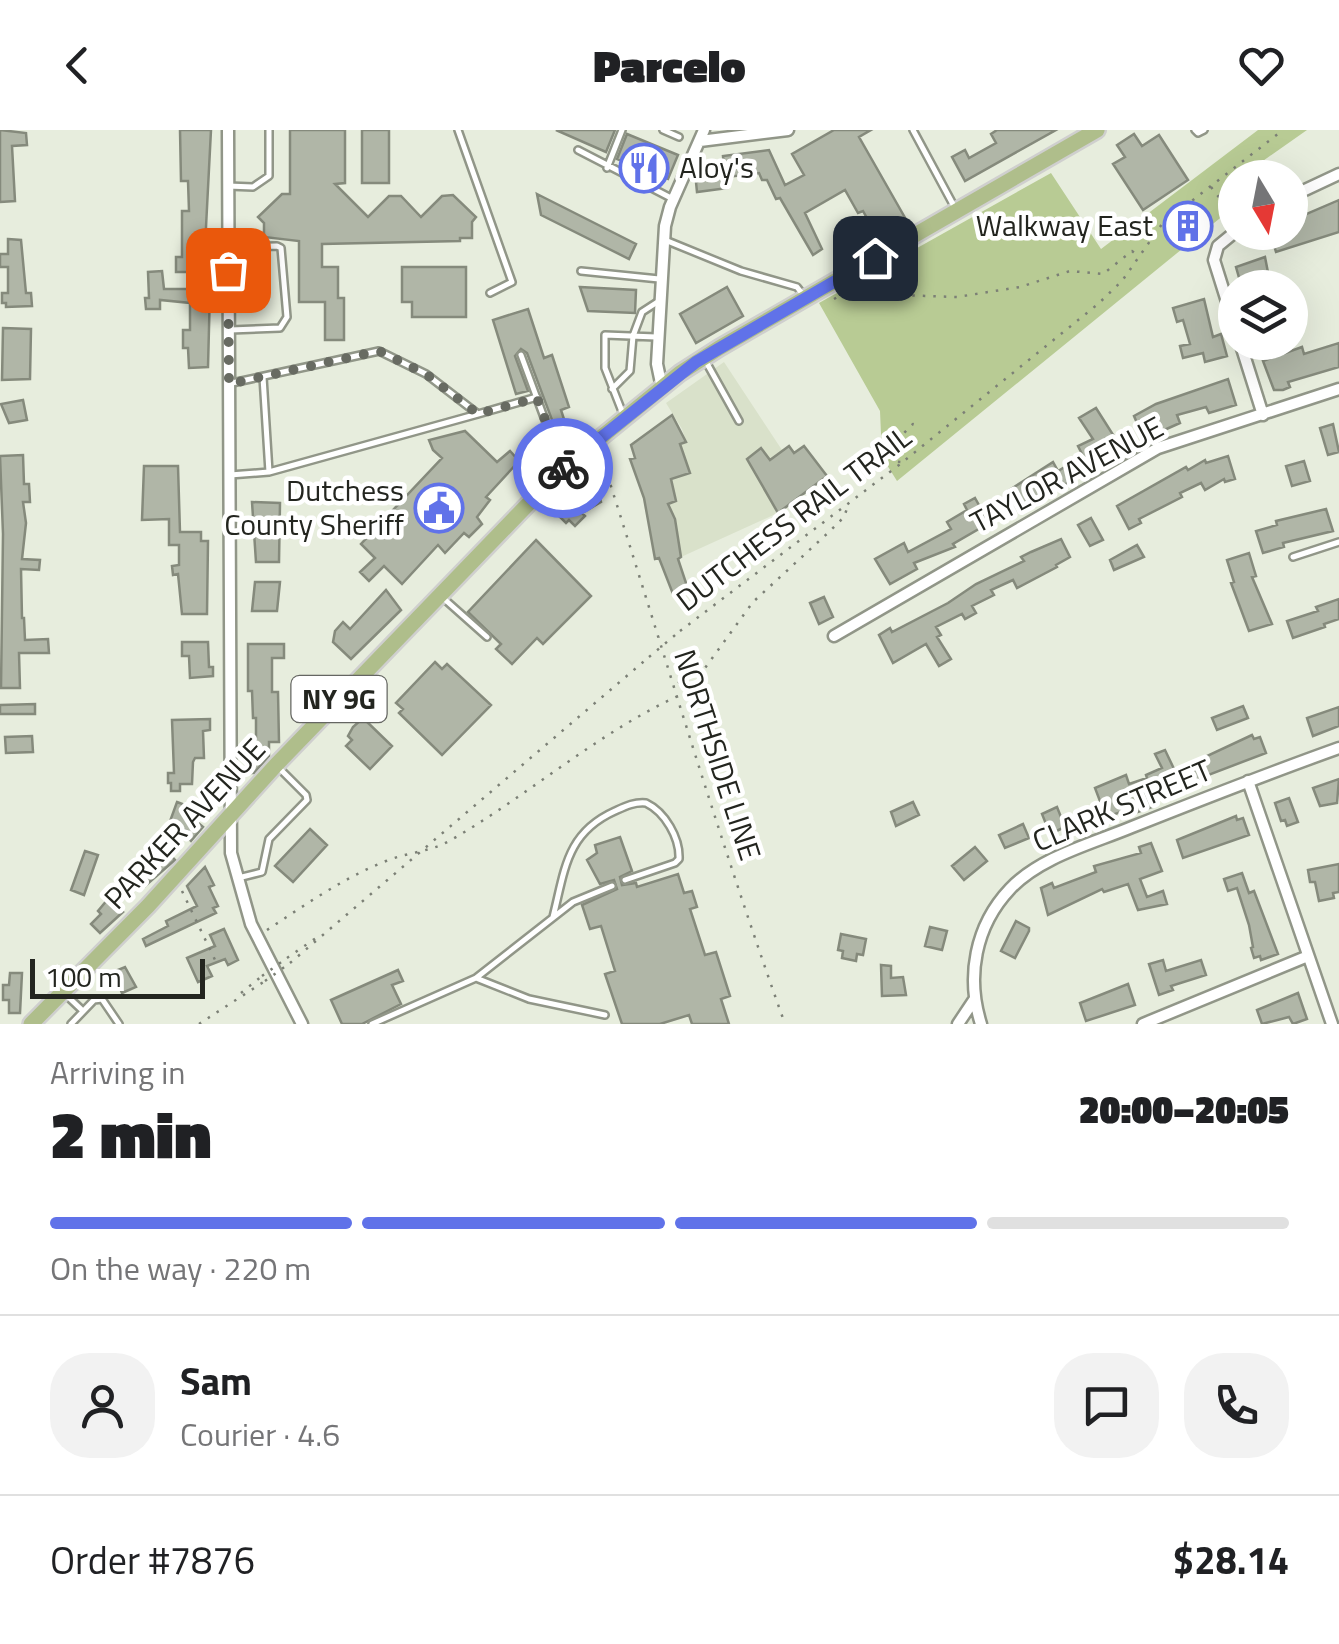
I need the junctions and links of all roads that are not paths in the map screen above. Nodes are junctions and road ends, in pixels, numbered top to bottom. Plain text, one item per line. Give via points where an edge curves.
1 (228, 130) edge
2 (269, 130) edge
3 (458, 130) edge
4 (622, 130) edge
5 (663, 130) edge
6 (788, 130) edge
7 (913, 130) edge
8 (1097, 130) edge
9 (1194, 130) edge
10 (1204, 130) edge
11 (702, 136) edge
12 (679, 137) dead end
13 (578, 150) dead end
14 (607, 168) junction
15 (1339, 174) edge
16 (228, 186) junction
17 (1308, 189) edge
18 (674, 200) junction
19 (956, 211) junction
20 (664, 240) junction
21 (1218, 246) edge
22 (228, 247) junction
23 (581, 271) dead end
24 (1218, 273) edge
25 (662, 280) junction
26 (490, 293) dead end
27 (805, 298) junction
28 (660, 300) junction
29 (228, 330) junction
30 (633, 336) junction
31 (658, 337) junction
32 (521, 356) dead end
33 (704, 358) junction
34 (1246, 360) edge
35 (263, 377) junction
36 (229, 384) junction
37 (662, 388) junction
38 (612, 389) junction
39 (1338, 393) edge
40 (537, 398) junction
41 (478, 414) junction
42 (1263, 414) junction
43 (624, 417) junction
44 (738, 420) dead end
45 (562, 469) junction
46 (269, 472) junction
47 (230, 475) junction
48 (1339, 542) edge
49 (1293, 557) dead end
50 (440, 595) junction
51 (834, 636) dead end
52 (488, 637) dead end
53 (1339, 748) edge
54 (276, 764) junction
55 (1248, 781) junction
56 (230, 818) junction
57 (236, 879) junction
58 (625, 880) dead end
59 (612, 886) dead end
60 (553, 917) junction
61 (1308, 956) junction
62 (476, 978) junction
63 (64, 993) junction
64 (974, 1000) junction
65 (86, 1011) junction
66 (605, 1016) dead end
67 (86, 1020) dead end
68 (73, 1023) edge
69 (31, 1024) edge
70 (119, 1024) edge
71 (302, 1024) edge
72 (372, 1024) edge
73 (958, 1024) edge
74 (981, 1024) edge
75 (1143, 1024) edge
76 (1332, 1024) edge

1 - 16 street
2 - 16 lane via 270,176 254,187
3 - 26 lane via 512,282
4 - 14 lane
5 - 12 lane
6 - 11 street
7 - 19 lane
8 - 19 main road, PARKER AVENUE / NY 9G
9 - 10 lane
11 - 18 street
13 - 14 lane
14 - 18 lane
15 - 17 street
16 - 22 street
18 - 20 street
19 - 27 main road, PARKER AVENUE / NY 9G
20 - 25 street
20 - 27 lane via 797,287
21 - 24 street
22 - 29 street
22 - 29 lane via 281,248 287,317 280,328
23 - 25 lane
25 - 28 street
27 - 33 main road, PARKER AVENUE / NY 9G
28 - 30 lane via 642,312
28 - 31 street
29 - 36 street
30 - 31 lane
30 - 38 lane via 630,371
30 - 38 lane via 604,335
31 - 37 street
32 - 40 lane
33 - 37 main road, PARKER AVENUE / NY 9G
33 - 44 lane
34 - 42 street
35 - 36 lane
35 - 41 lane via 379,351 426,374
35 - 46 lane
36 - 47 street
37 - 43 main road, PARKER AVENUE / NY 9G
38 - 43 lane
39 - 42 street, TAYLOR AVENUE
40 - 41 lane
40 - 45 lane
41 - 46 lane
42 - 51 street, TAYLOR AVENUE via 1158,448
43 - 45 main road, PARKER AVENUE / NY 9G
45 - 50 main road, PARKER AVENUE / NY 9G
46 - 47 lane
47 - 56 street
48 - 49 lane
50 - 52 lane
50 - 54 main road, PARKER AVENUE / NY 9G
53 - 55 street, CLARK STREET
54 - 56 main road, PARKER AVENUE / NY 9G
54 - 57 lane via 306,795 305,804 269,839 262,872
55 - 61 street
55 - 64 street, CLARK STREET via 1032,870 988,919 976,956
56 - 57 street
56 - 63 main road, PARKER AVENUE / NY 9G
57 - 71 street via 256,937
58 - 60 lane via 679,859 669,826 646,802 595,820 582,832 570,849
59 - 60 lane
60 - 62 lane
61 - 75 street
61 - 76 street
62 - 66 lane
62 - 72 lane
63 - 65 lane
63 - 69 main road, PARKER AVENUE / NY 9G
64 - 73 street
64 - 74 street, CLARK STREET
65 - 67 lane
65 - 68 lane
65 - 70 lane via 102,998

